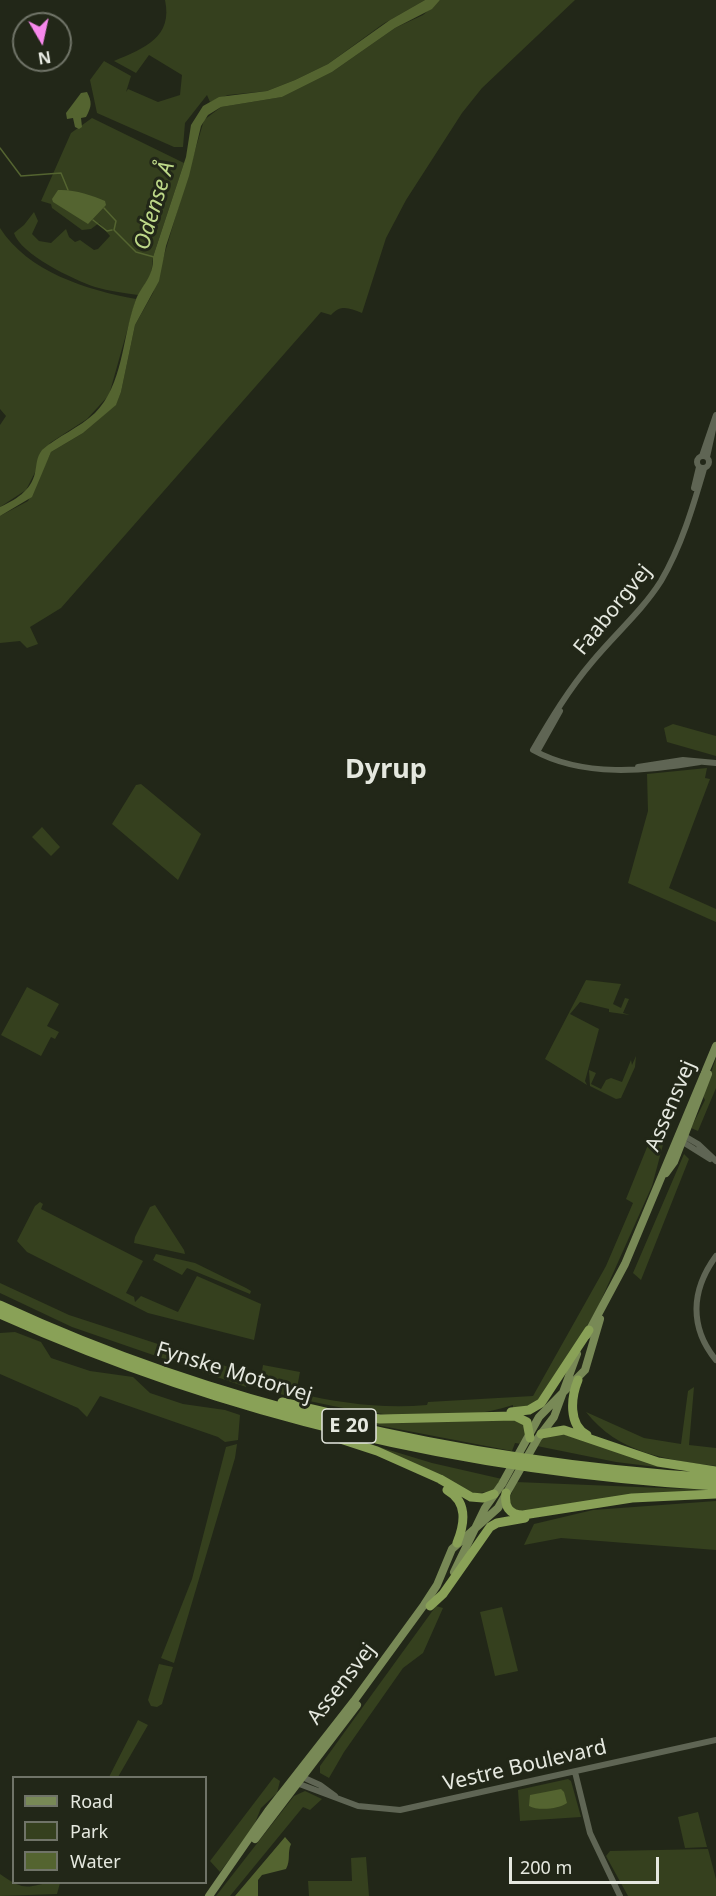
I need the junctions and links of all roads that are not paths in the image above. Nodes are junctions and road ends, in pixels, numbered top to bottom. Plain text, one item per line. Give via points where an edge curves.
1 (716, 415) edge
2 (704, 457) junction
3 (701, 468) junction
4 (716, 763) edge
5 (716, 1048) edge
6 (680, 1137) junction
7 (716, 1162) edge
8 (716, 1256) edge
9 (0, 1305) edge
10 (603, 1309) junction
11 (0, 1314) edge
12 (590, 1330) junction
13 (716, 1360) edge
14 (160, 1370) junction
15 (578, 1380) junction
16 (562, 1394) junction
17 (258, 1410) junction
18 (431, 1419) junction
19 (534, 1438) junction
20 (616, 1448) junction
21 (410, 1466) junction
22 (716, 1471) edge
23 (716, 1478) edge
24 (716, 1486) edge
25 (506, 1487) junction
26 (494, 1494) junction
27 (716, 1494) edge
28 (594, 1503) junction
29 (476, 1528) junction
30 (457, 1543) junction
31 (430, 1606) junction
32 (716, 1740) edge
33 (575, 1772) junction
34 (297, 1779) junction
35 (235, 1863) junction
36 (209, 1896) edge
37 (620, 1896) edge

1 - 2 street
2 - 3 street via 696,461
2 - 3 street via 709,465
3 - 4 street, Faaborgvej via 679,544 654,591 590,664 536,749 564,761 598,768 626,770 667,762
5 - 6 main road, Assensvej
6 - 7 street
6 - 10 main road, Assensvej via 674,1162 660,1180
8 - 13 street via 702,1278 695,1308 702,1339
9 - 14 highway, Fynske Motorvej / E 20
10 - 12 main road, Assensvej
10 - 15 main road, Assensvej via 588,1363
11 - 17 highway, Fynske Motorvej / E 20 via 119,1363
12 - 16 main road, Assensvej
12 - 18 highway via 552,1390 536,1407
14 - 18 highway via 329,1413
14 - 23 highway, Fynske Motorvej / E 20 via 304,1415 437,1445 581,1467
15 - 16 main road, Assensvej
15 - 20 highway via 573,1411 576,1425 583,1433
16 - 19 main road, Assensvej via 554,1417
16 - 19 main road, Assensvej via 542,1413
17 - 21 highway
17 - 24 highway, Fynske Motorvej / E 20 via 346,1434 483,1461 580,1475
18 - 19 highway via 515,1416 527,1422
19 - 20 highway via 564,1430
19 - 25 main road, Assensvej
20 - 22 highway via 658,1462
21 - 26 highway via 471,1497
21 - 30 highway via 460,1500 464,1515
25 - 26 main road, Assensvej
25 - 28 highway via 508,1509 518,1515
25 - 29 main road, Assensvej via 495,1512
26 - 29 main road, Assensvej
27 - 28 highway
28 - 31 highway via 494,1525 483,1534
29 - 30 main road, Assensvej
29 - 31 main road, Assensvej via 462,1558
30 - 34 main road, Assensvej via 446,1557 432,1594
31 - 34 main road, Assensvej
32 - 33 street, Vestre Boulevard
33 - 34 street, Vestre Boulevard via 411,1809 380,1810 340,1800
33 - 37 street via 590,1833
34 - 35 main road, Assensvej
34 - 35 main road, Assensvej
35 - 36 main road, Assensvej

